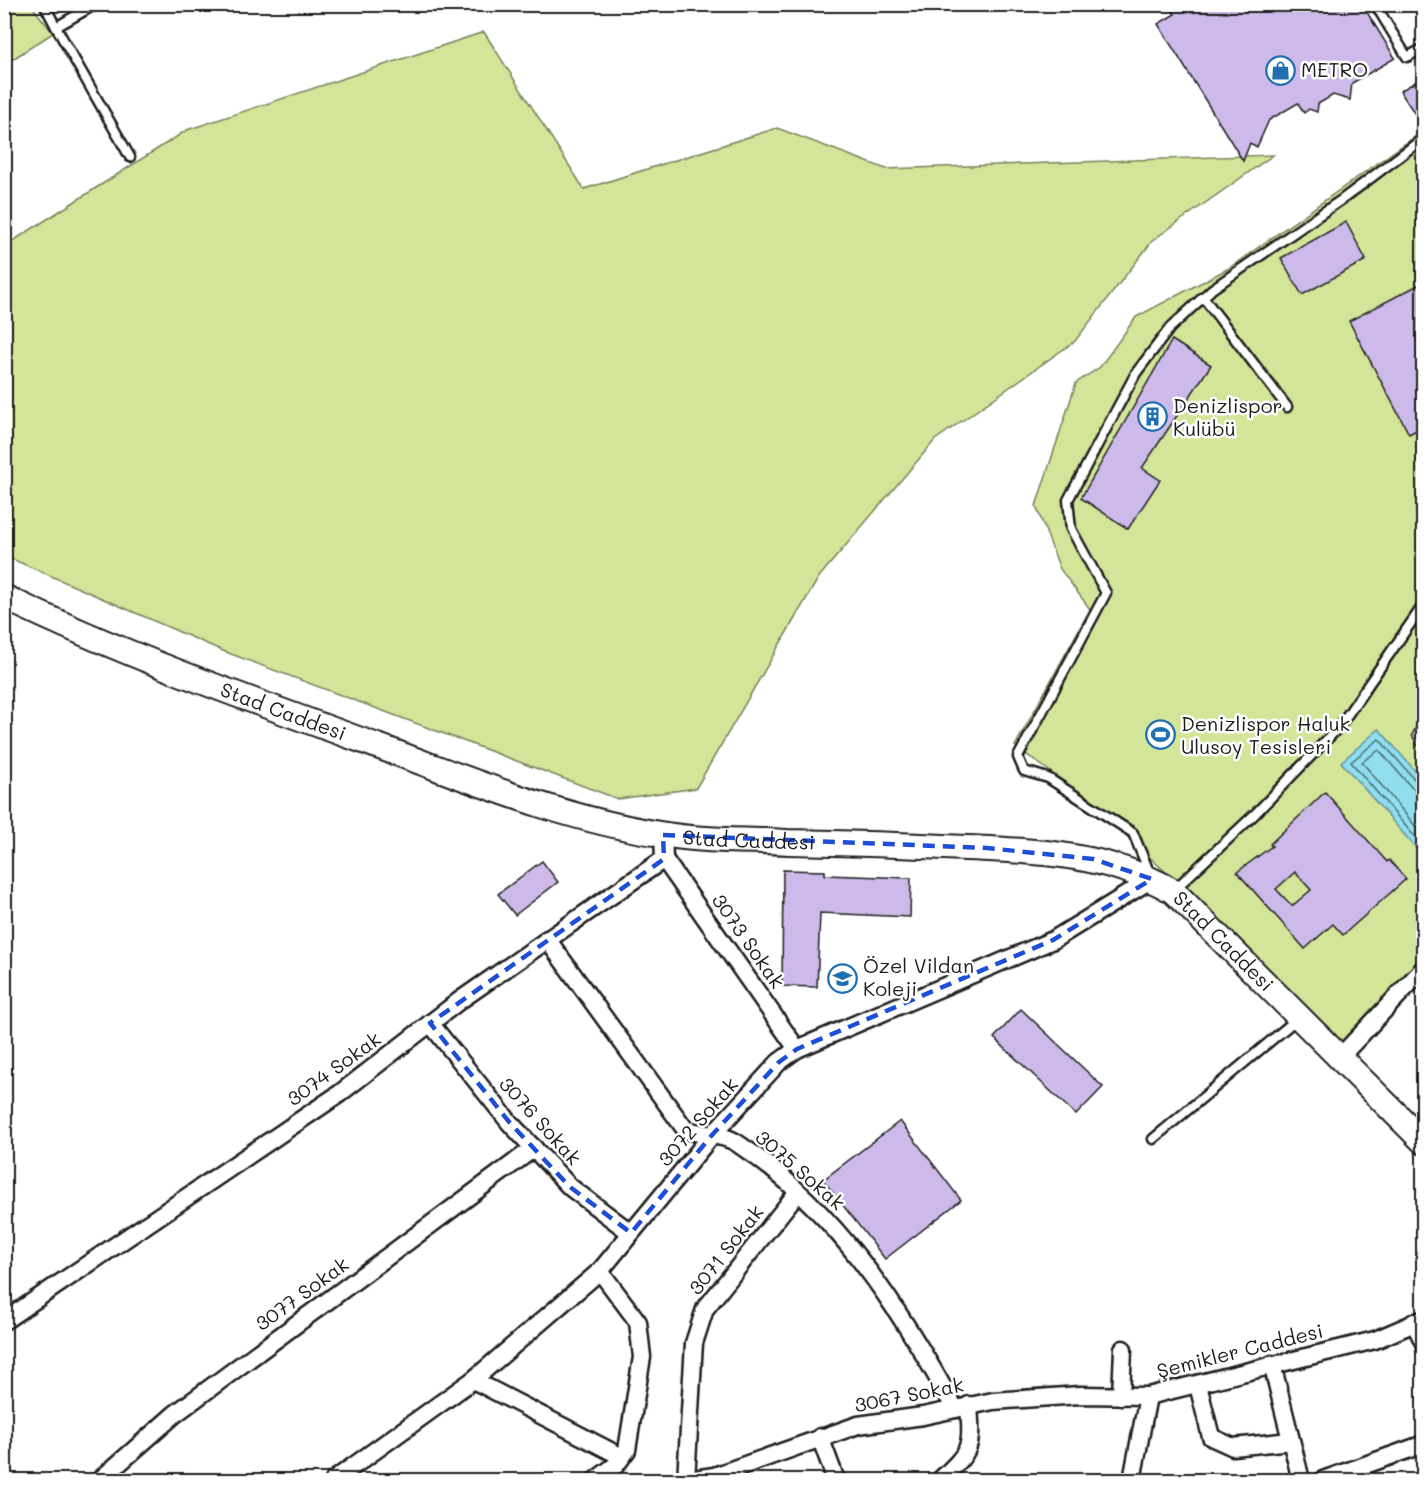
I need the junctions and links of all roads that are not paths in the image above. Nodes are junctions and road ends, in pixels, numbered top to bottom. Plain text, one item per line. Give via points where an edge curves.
1 (44, 4) edge
2 (96, 4) edge
3 (1375, 4) edge
4 (57, 27) junction
5 (1424, 48) edge
6 (1424, 138) edge
7 (130, 157) dead end
8 (1203, 297) junction
9 (1287, 407) dead end
10 (4, 597) edge
11 (1424, 604) edge
12 (663, 847) junction
13 (1152, 879) junction
14 (1173, 891) junction
15 (547, 939) junction
16 (1424, 968) edge
17 (1299, 1018) junction
18 (430, 1023) junction
19 (797, 1049) junction
20 (1339, 1058) junction
21 (712, 1135) junction
22 (1153, 1139) dead end
23 (1424, 1142) edge
24 (534, 1148) junction
25 (797, 1193) junction
26 (631, 1233) junction
27 (600, 1271) junction
28 (1419, 1320) edge
29 (4, 1321) edge
30 (1424, 1343) edge
31 (1123, 1349) dead end
32 (1272, 1364) junction
33 (473, 1380) junction
34 (1198, 1385) junction
35 (1121, 1396) junction
36 (1148, 1396) junction
37 (962, 1407) junction
38 (820, 1437) junction
39 (1291, 1442) junction
40 (1424, 1444) edge
41 (622, 1457) junction
42 (944, 1479) edge
43 (100, 1480) edge
44 (334, 1480) edge
45 (596, 1480) edge
46 (687, 1480) edge
47 (836, 1480) edge
48 (1132, 1480) edge
49 (1301, 1480) edge
50 (1323, 1480) edge

1 - 4 lane
2 - 4 lane
3 - 5 lane via 1407,57
4 - 7 lane
6 - 8 lane
8 - 9 lane
8 - 13 lane via 1170,328 1136,373 1068,500 1071,530 1106,593 1018,758 1024,771 1048,778 1133,833
10 - 12 street, Stad Caddesi via 133,656 516,797 630,829
11 - 14 lane via 1339,727
12 - 13 street, Stad Caddesi via 707,839 899,844 1062,854 1119,866
12 - 15 street, 3074 Sokak
12 - 19 street, 3073 Sokak
13 - 14 street, Stad Caddesi
13 - 19 street, 3072 Sokak via 1053,940
14 - 17 street, Stad Caddesi
15 - 18 street, 3074 Sokak
15 - 21 street, 3075 Sokak via 685,1129
16 - 20 street
17 - 20 street, Stad Caddesi
17 - 22 lane
18 - 24 street, 3076 Sokak
18 - 29 street, 3074 Sokak via 339,1094
19 - 21 street, 3072 Sokak via 779,1062
20 - 23 street, Stad Caddesi
21 - 25 street, 3075 Sokak via 735,1142
21 - 26 street, 3072 Sokak
24 - 26 street, 3076 Sokak via 570,1186
24 - 43 street, 3077 Sokak via 176,1414
25 - 37 street, 3075 Sokak via 844,1237 878,1281
25 - 46 street, 3071 Sokak via 705,1309 698,1327
26 - 27 street, 3072 Sokak
27 - 33 street, 3072 Sokak
27 - 41 street via 638,1322 641,1338 642,1357 627,1450
28 - 30 street
28 - 32 street, Şemikler Caddesi via 1375,1340
31 - 35 street
32 - 34 street, Şemikler Caddesi
32 - 39 street
33 - 41 street
33 - 44 street, 3072 Sokak
34 - 36 street, Şemikler Caddesi
34 - 39 street via 1211,1437 1233,1447
35 - 36 street, 3067 Sokak
35 - 37 street, 3067 Sokak via 1070,1396
36 - 48 street, Şemikler Caddesi
37 - 38 street, 3067 Sokak via 858,1425
37 - 42 street via 972,1442
38 - 46 street, 3067 Sokak via 714,1476
38 - 47 street
39 - 49 street
40 - 50 street
41 - 45 street

